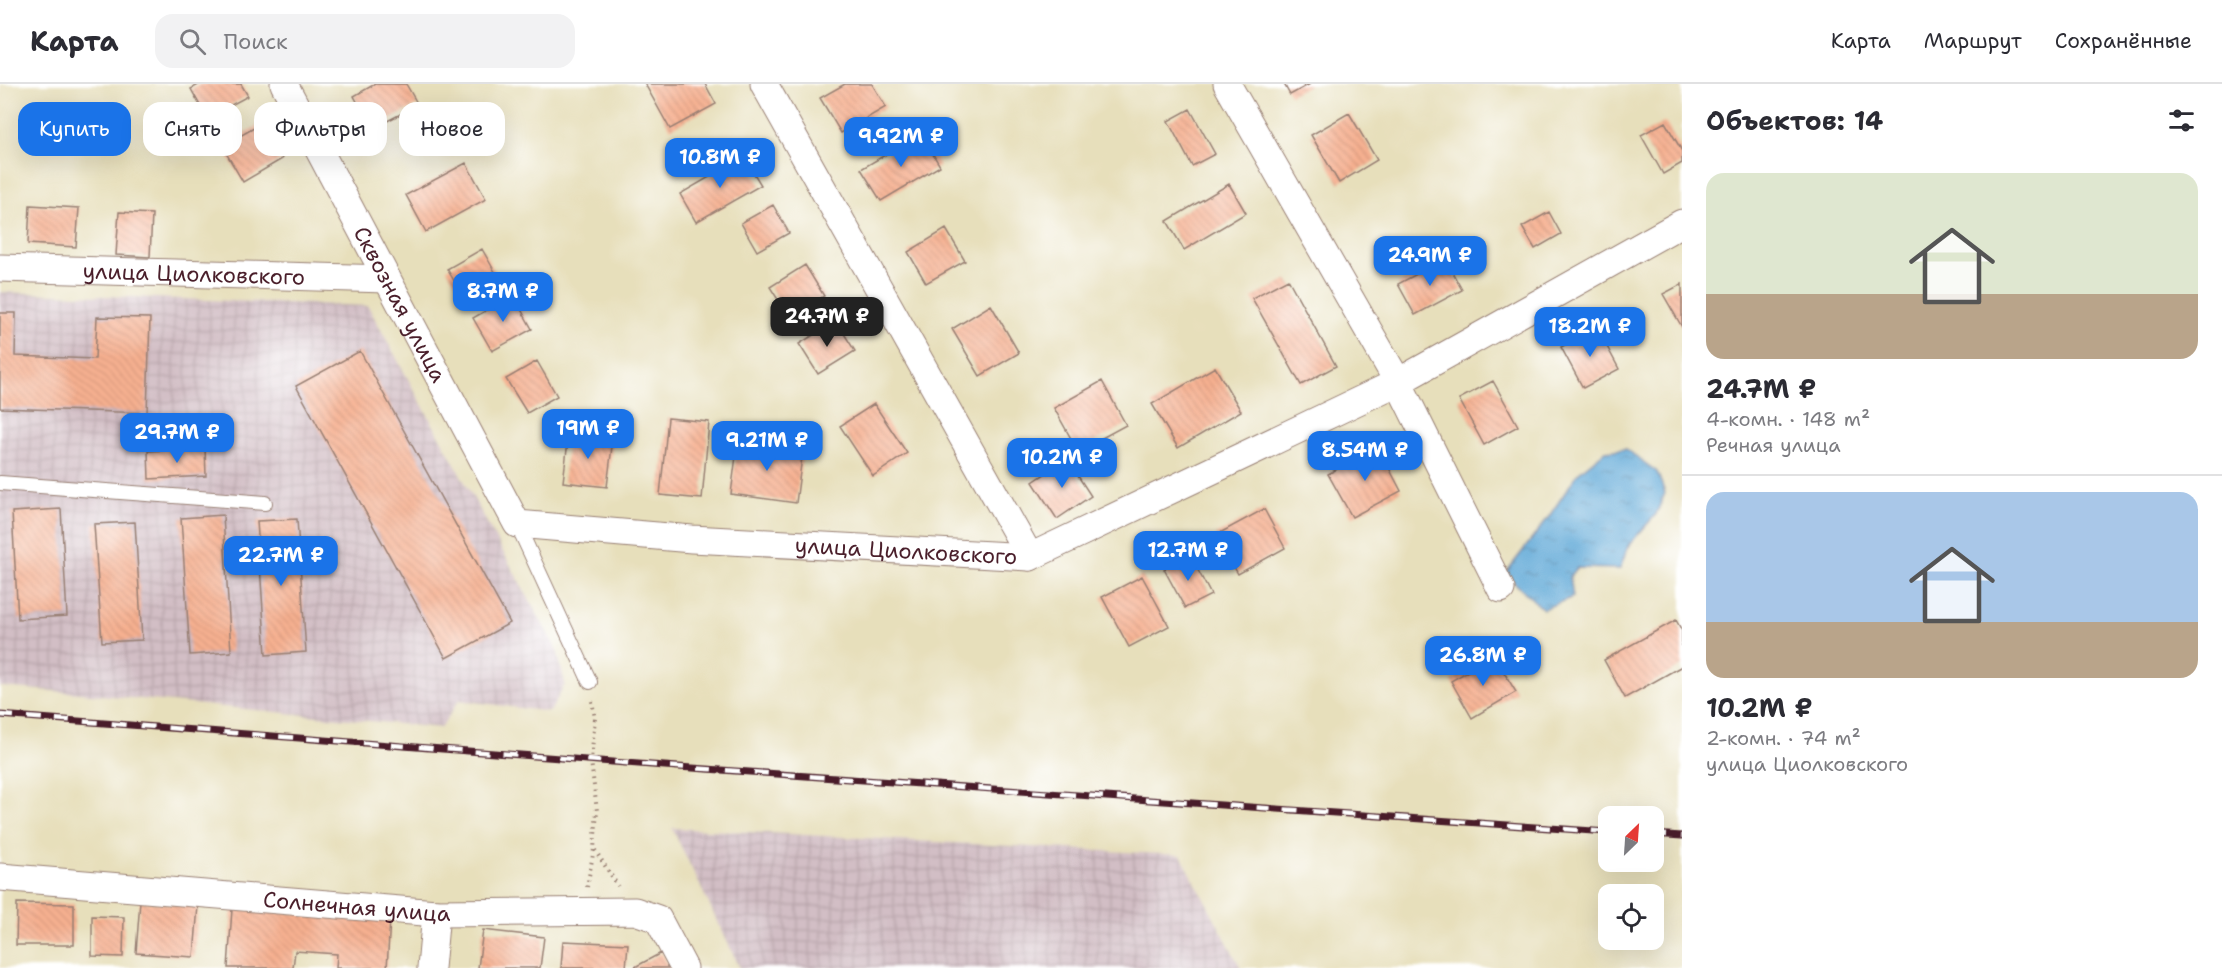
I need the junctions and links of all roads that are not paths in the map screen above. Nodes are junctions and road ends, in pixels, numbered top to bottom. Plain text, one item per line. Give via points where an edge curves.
1 (284, 84) edge
2 (764, 84) edge
3 (1227, 84) edge
4 (1682, 223) edge
5 (0, 267) edge
6 (387, 279) junction
7 (1398, 382) junction
8 (0, 483) edge
9 (265, 503) dead end
10 (517, 524) junction
11 (1030, 557) junction
12 (1501, 589) dead end
13 (590, 682) road end
14 (0, 877) edge
15 (436, 913) junction
16 (431, 968) edge
17 (684, 968) edge

1 - 6 street, Сквозная улица
2 - 11 street
3 - 7 street
4 - 7 street, улица Циолковского
5 - 6 street, улица Циолковского
6 - 10 street, Сквозная улица
7 - 11 street, улица Циолковского
7 - 12 street
8 - 9 lane
10 - 11 street, улица Циолковского via 692,539
10 - 13 lane
14 - 15 street, Солнечная улица
15 - 16 street
15 - 17 street, Солнечная улица via 635,911 658,919

